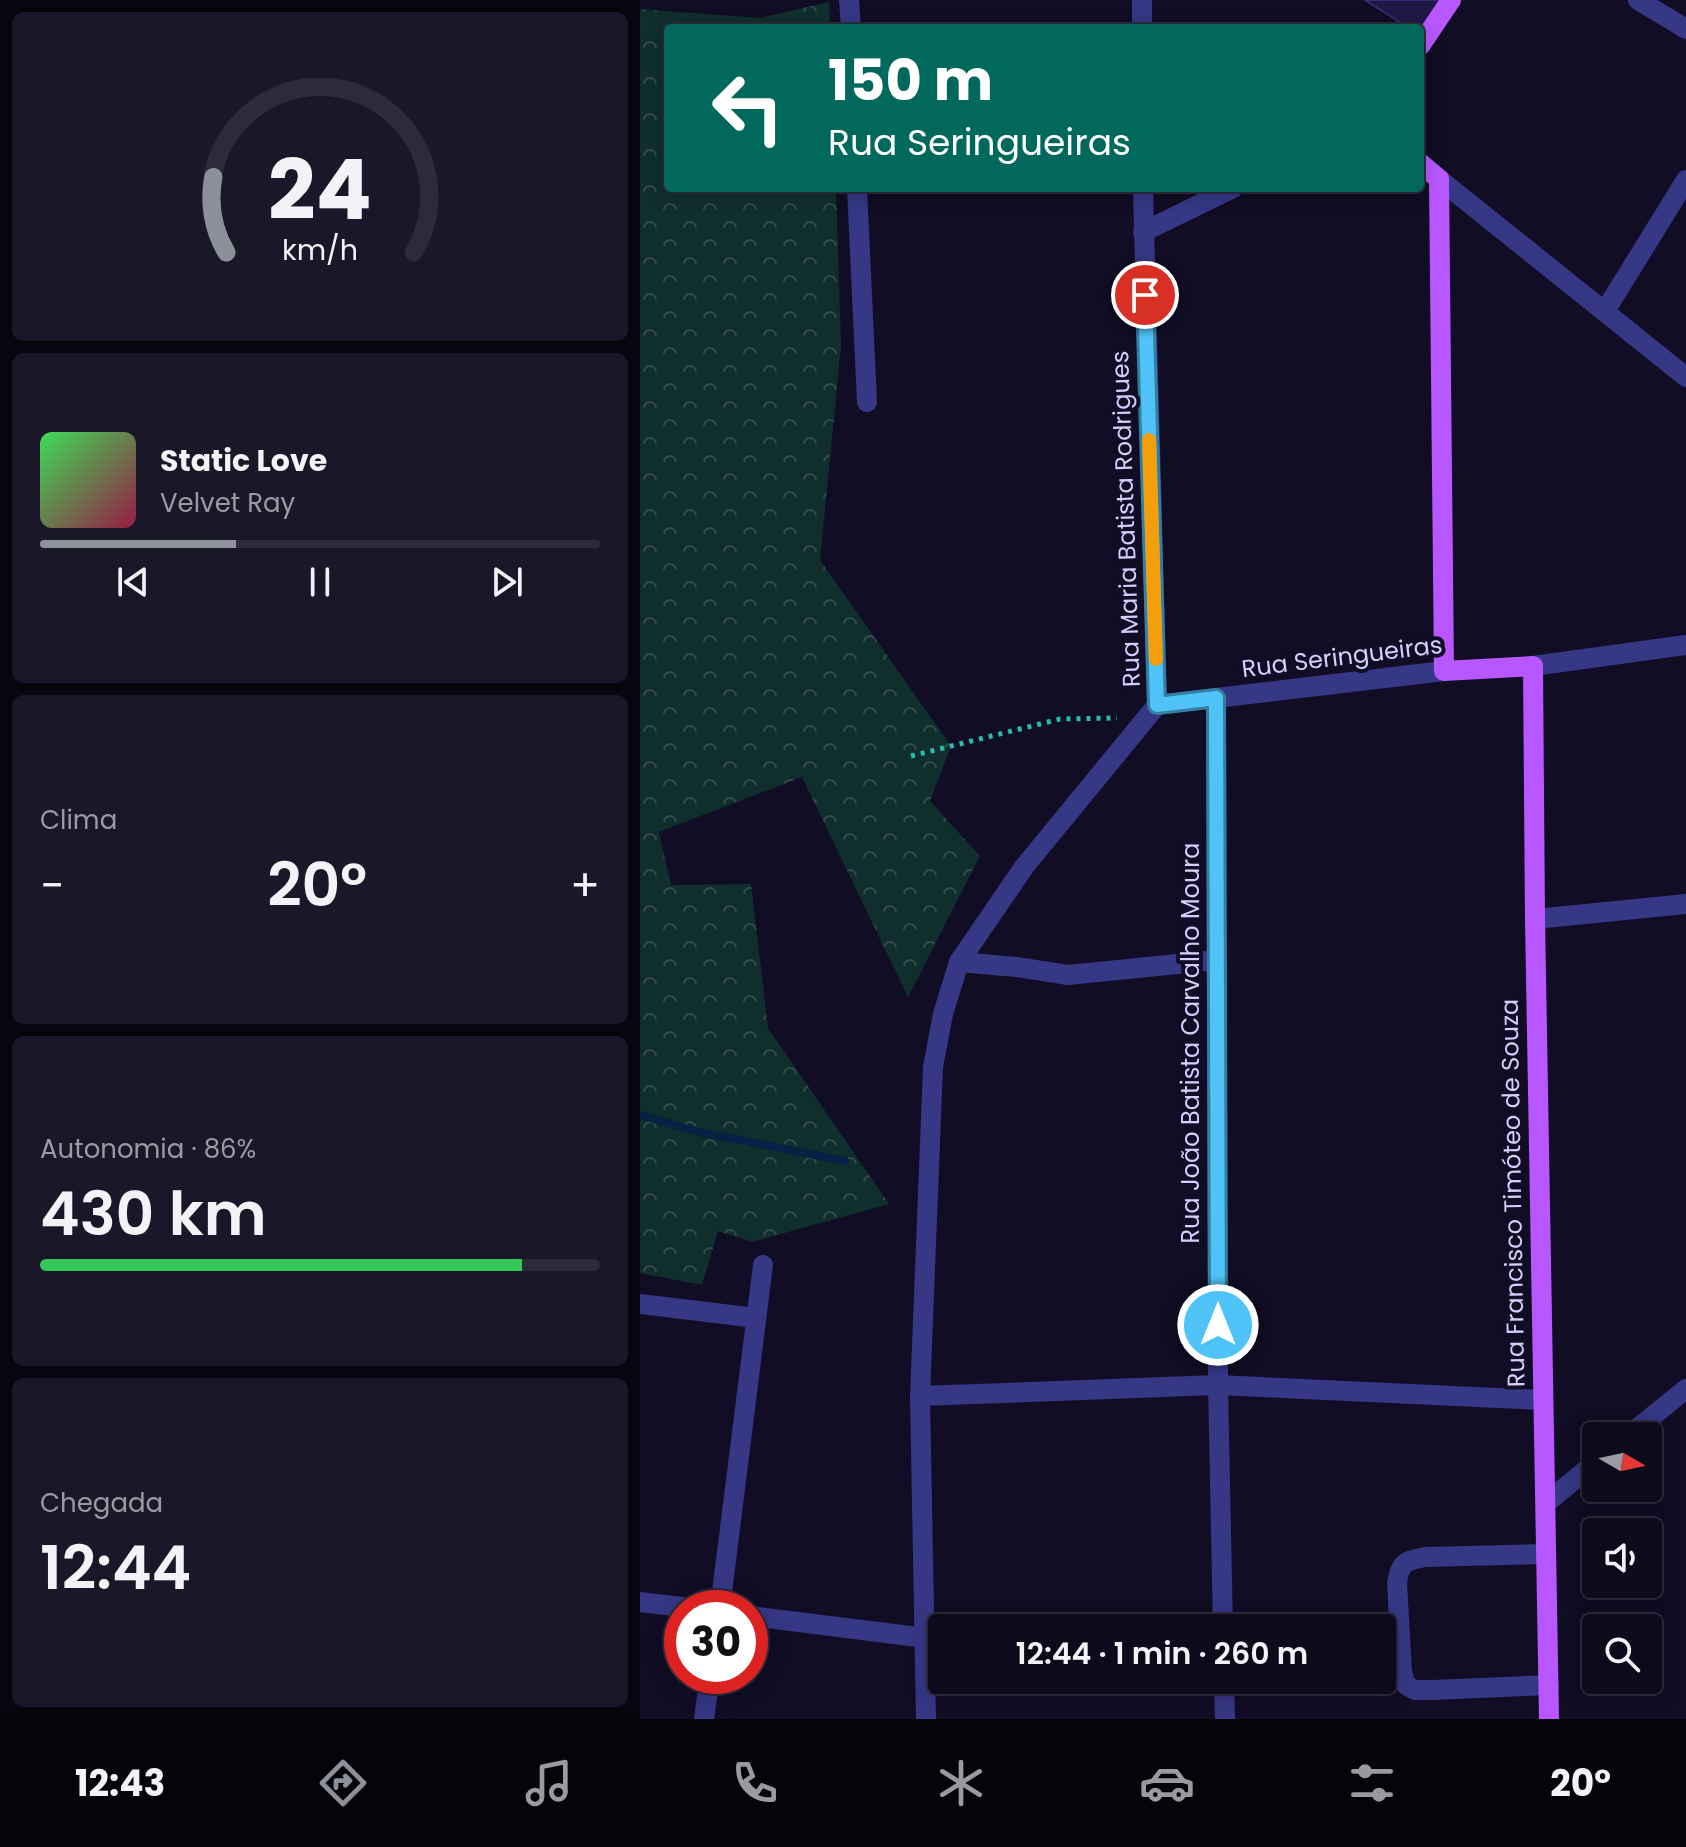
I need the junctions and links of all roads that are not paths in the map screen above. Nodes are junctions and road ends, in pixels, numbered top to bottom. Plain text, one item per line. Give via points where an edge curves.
1 (849, 0) edge
2 (1142, 0) edge
3 (1451, 0) edge
4 (1638, 0) edge
5 (851, 24) edge
6 (1142, 24) edge
7 (1686, 29) edge
8 (1424, 40) edge
9 (1424, 166) edge
10 (1439, 179) junction
11 (1686, 180) edge
12 (857, 192) edge
13 (1143, 192) edge
14 (1225, 192) edge
15 (1143, 232) junction
16 (1605, 311) junction
17 (1686, 377) edge
18 (867, 402) dead end
19 (1686, 645) edge
20 (1533, 666) junction
21 (1444, 671) junction
22 (1216, 698) junction
23 (1157, 705) junction
24 (1686, 904) edge
25 (1535, 919) junction
26 (1217, 960) junction
27 (959, 962) junction
28 (763, 1265) dead end
29 (640, 1304) edge
30 (756, 1318) junction
31 (1218, 1385) junction
32 (1686, 1389) edge
33 (920, 1396) junction
34 (1543, 1400) junction
35 (1645, 1422) edge
36 (1582, 1473) edge
37 (1546, 1503) junction
38 (1546, 1554) junction
39 (722, 1590) edge
40 (640, 1602) edge
41 (664, 1605) edge
42 (1223, 1614) edge
43 (768, 1618) edge
44 (926, 1638) junction
45 (1549, 1685) junction
46 (707, 1694) edge
47 (1224, 1694) edge
48 (704, 1719) edge
49 (926, 1719) edge
50 (1225, 1719) edge
51 (1549, 1719) edge

1 - 5 street
2 - 6 street
3 - 8 main road
4 - 7 street
9 - 10 main road
10 - 16 street
10 - 21 main road
11 - 16 street
12 - 18 street
13 - 15 street, Rua Maria Batista Rodrigues
14 - 15 street
15 - 23 street, Rua Maria Batista Rodrigues
16 - 17 street
19 - 20 street
20 - 21 main road, Rua Seringueiras
20 - 25 main road, Rua Francisco Timóteo de Souza
21 - 22 street, Rua Seringueiras
22 - 23 street, Rua Seringueiras
22 - 26 street, Rua João Batista Carvalho Moura
23 - 27 street via 1024,867
24 - 25 street
25 - 34 main road, Rua Francisco Timóteo de Souza
26 - 27 street via 1068,975
26 - 31 street, Rua João Batista Carvalho Moura
27 - 33 street via 933,1067
28 - 30 street
29 - 30 street
30 - 39 street
31 - 33 street
31 - 34 street
31 - 42 street, Rua João Batista Carvalho Moura
32 - 35 street
33 - 44 street
34 - 37 main road, Rua Francisco Timóteo de Souza
36 - 37 street
37 - 38 main road, Rua Francisco Timóteo de Souza
38 - 45 main road, Rua Francisco Timóteo de Souza
38 - 45 street via 1407,1560 1397,1583 1406,1685 1415,1690
40 - 41 street
43 - 44 street
44 - 49 street
45 - 51 main road, Rua Francisco Timóteo de Souza
46 - 48 street
47 - 50 street

